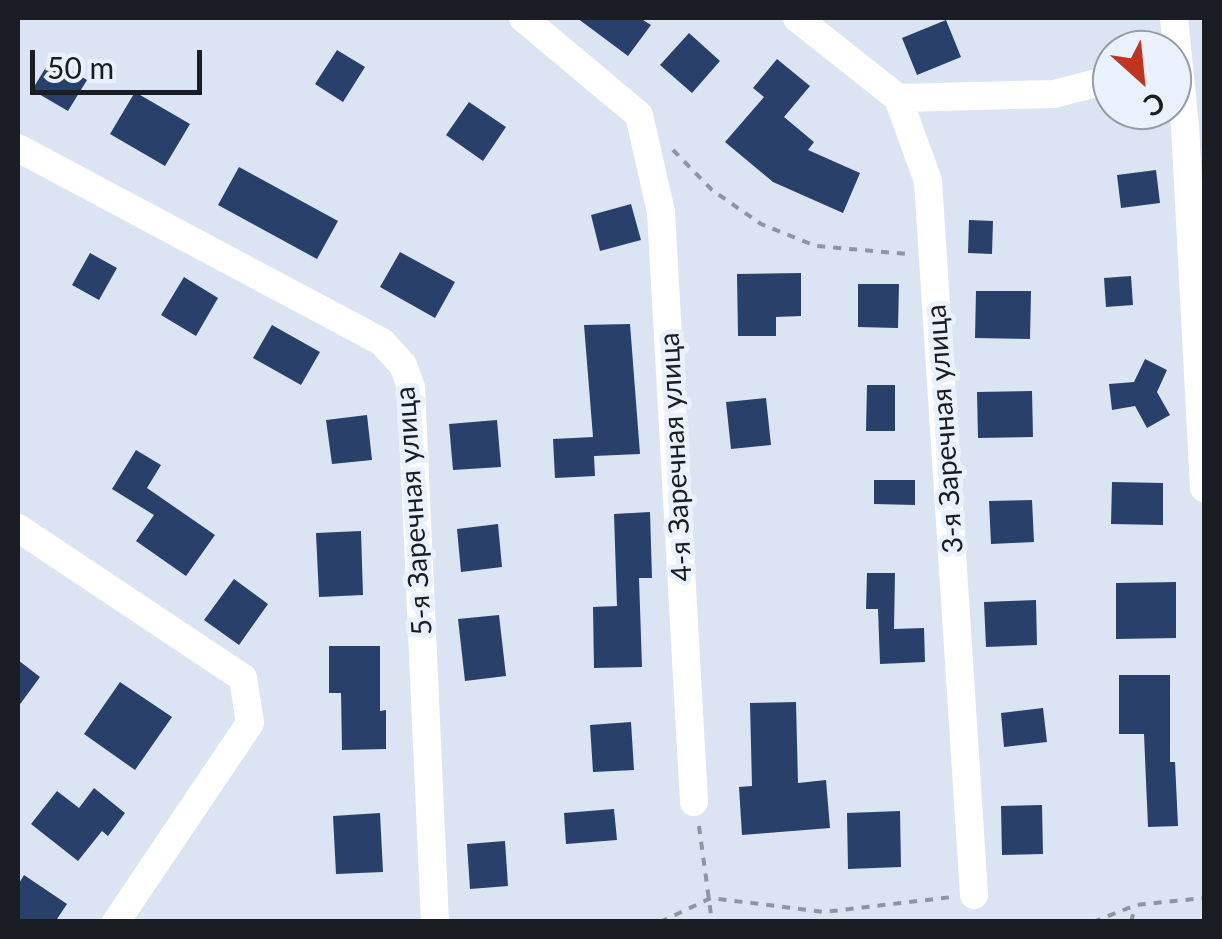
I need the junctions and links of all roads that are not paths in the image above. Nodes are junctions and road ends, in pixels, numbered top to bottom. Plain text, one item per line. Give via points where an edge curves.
1 (524, 18) edge
2 (797, 18) edge
3 (1092, 84) edge
4 (898, 98) junction
5 (1180, 130) edge
6 (18, 148) edge
7 (1204, 488) edge
8 (18, 528) edge
9 (694, 802) road end
10 (974, 895) road end
11 (116, 922) edge
12 (435, 922) edge

1 - 9 street, 4-я Заречная улица via 638,115 661,212
2 - 4 street
3 - 4 street via 1054,94
4 - 10 street, 3-я Заречная улица via 928,181
5 - 7 street
6 - 12 street, 5-я Заречная улица via 382,342 403,365 411,387
8 - 11 street via 243,678 250,723

